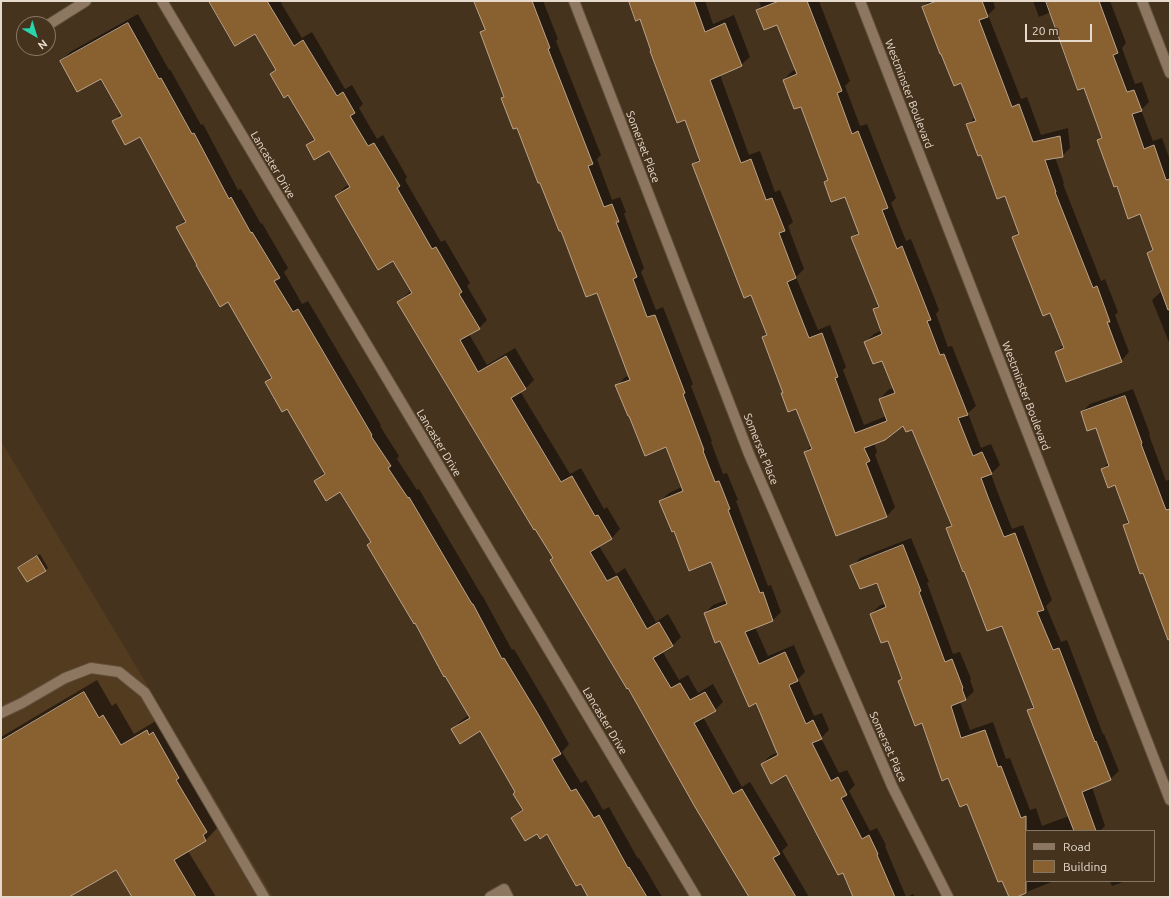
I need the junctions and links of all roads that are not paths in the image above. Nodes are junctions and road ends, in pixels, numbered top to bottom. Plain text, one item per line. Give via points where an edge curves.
1 (86, 1) edge
2 (162, 1) edge
3 (574, 1) edge
4 (860, 1) edge
5 (1142, 1) edge
6 (56, 19) edge
7 (1170, 73) edge
8 (1, 713) edge
9 (1170, 800) edge
10 (264, 897) edge
11 (490, 897) edge
12 (508, 897) edge
13 (696, 897) edge
14 (948, 897) edge

1 - 6 street
2 - 13 street, Lancaster Drive
3 - 14 street, Somerset Place via 749,454 892,786
4 - 9 street, Westminster Boulevard
5 - 7 street
8 - 10 street via 66,678 91,668 119,672 145,693
11 - 12 street via 504,889

